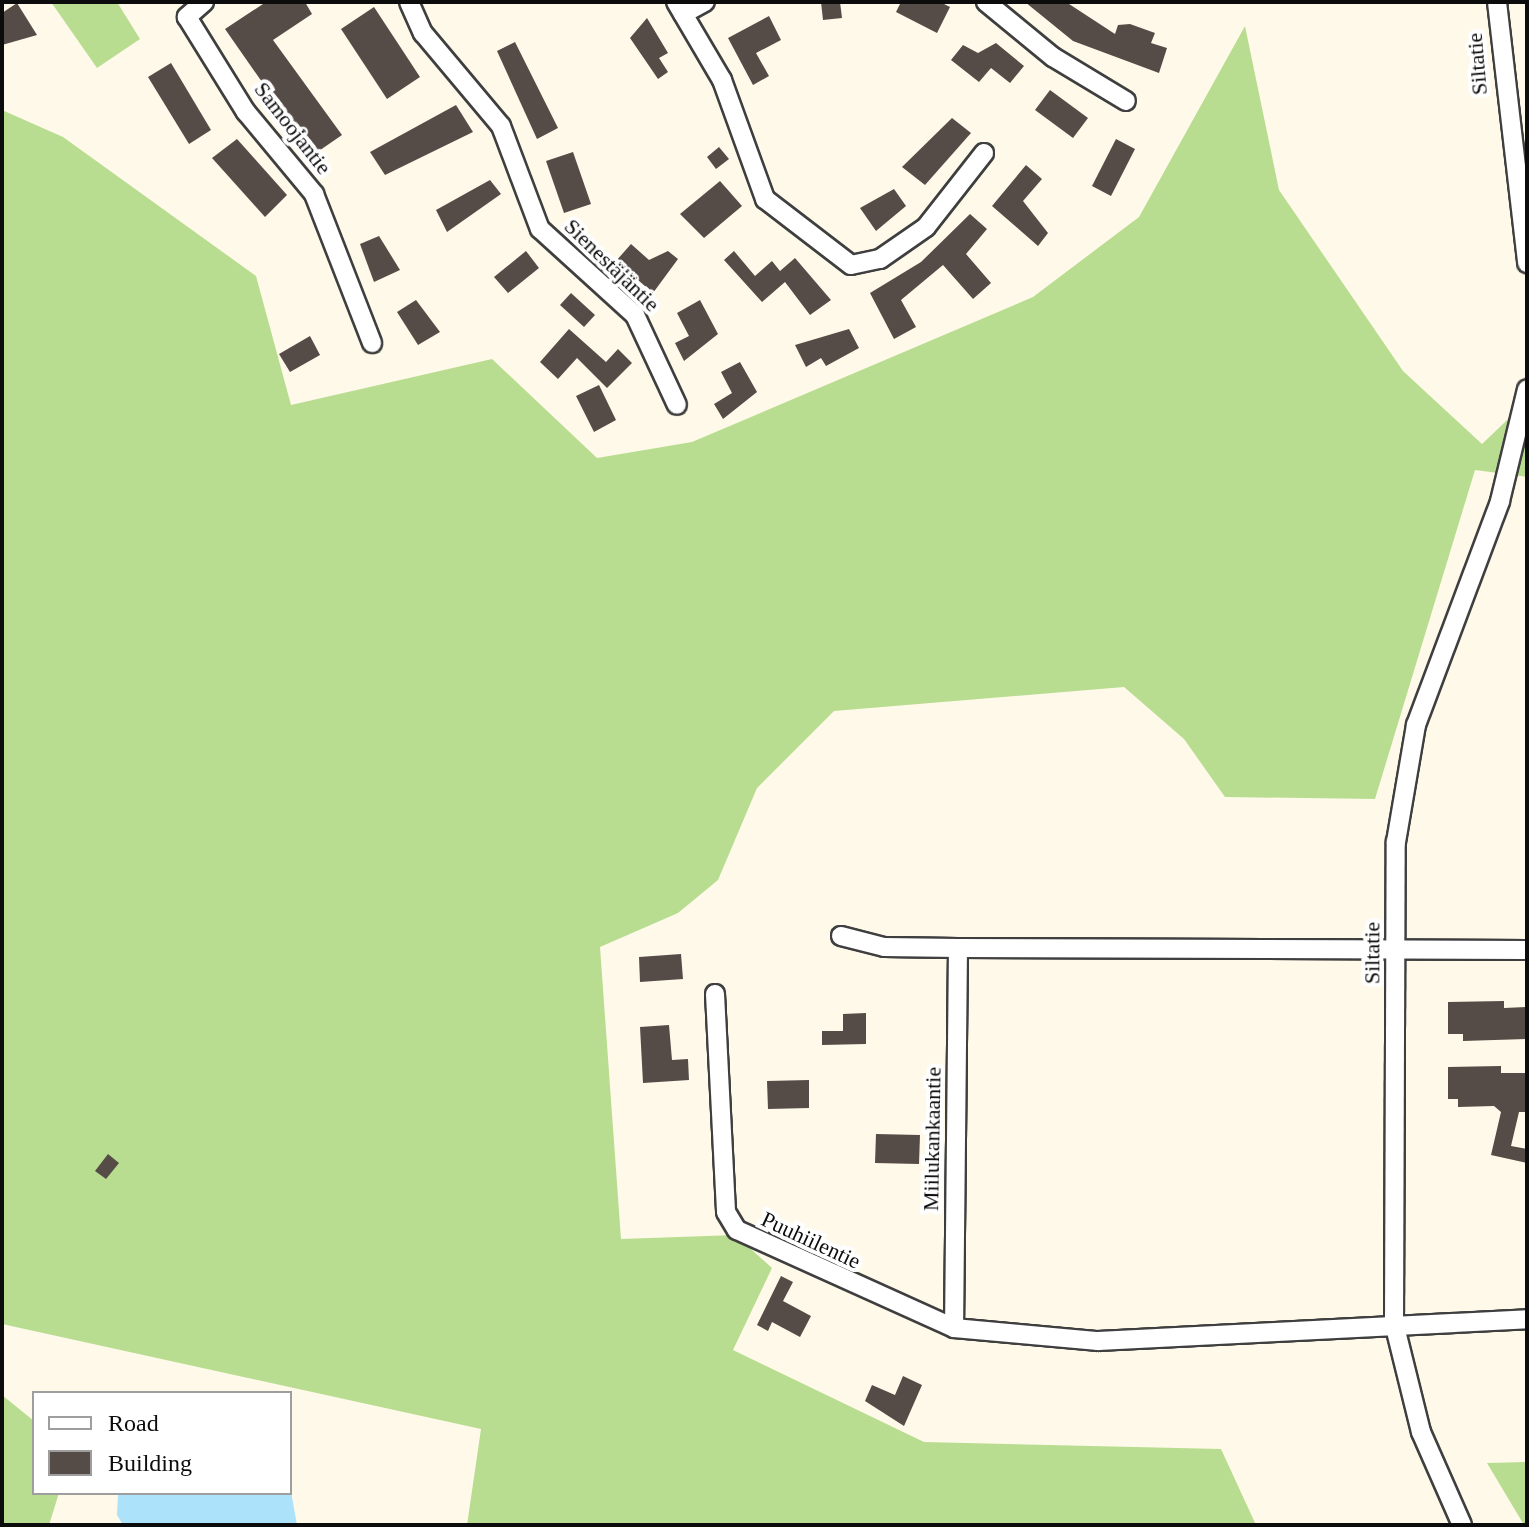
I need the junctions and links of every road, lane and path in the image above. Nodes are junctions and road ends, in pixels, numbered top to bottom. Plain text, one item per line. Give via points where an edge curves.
1 (204, 2) edge
2 (409, 2) edge
3 (705, 2) edge
4 (986, 2) edge
5 (1497, 2) edge
6 (679, 8) edge
7 (1126, 101) dead end
8 (984, 153) dead end
9 (1527, 263) edge
10 (372, 343) dead end
11 (1527, 389) edge
12 (677, 405) dead end
13 (841, 936) dead end
14 (958, 948) junction
15 (1397, 949) junction
16 (1527, 950) edge
17 (715, 994) dead end
18 (1527, 1319) edge
19 (1394, 1323) junction
20 (954, 1328) junction
21 (1461, 1522) edge

1 - 10 street, Samoojantie via 187,17 246,112 314,194
2 - 12 street, Sienestäjäntie via 423,33 501,126 540,229 635,315
3 - 6 street
4 - 7 street via 1053,57
5 - 9 street, Siltatie
6 - 8 street via 722,80 765,199 851,265 880,259 926,227
11 - 15 street, Siltatie via 1500,501 1416,725 1397,829
13 - 14 street via 884,947
14 - 15 street
14 - 20 street, Miilukankaantie
15 - 16 street
15 - 19 street, Siltatie
17 - 20 street, Puuhiilentie via 726,1212 737,1230
18 - 19 street
19 - 20 street via 1098,1341
19 - 21 street, Siltatie via 1421,1432

